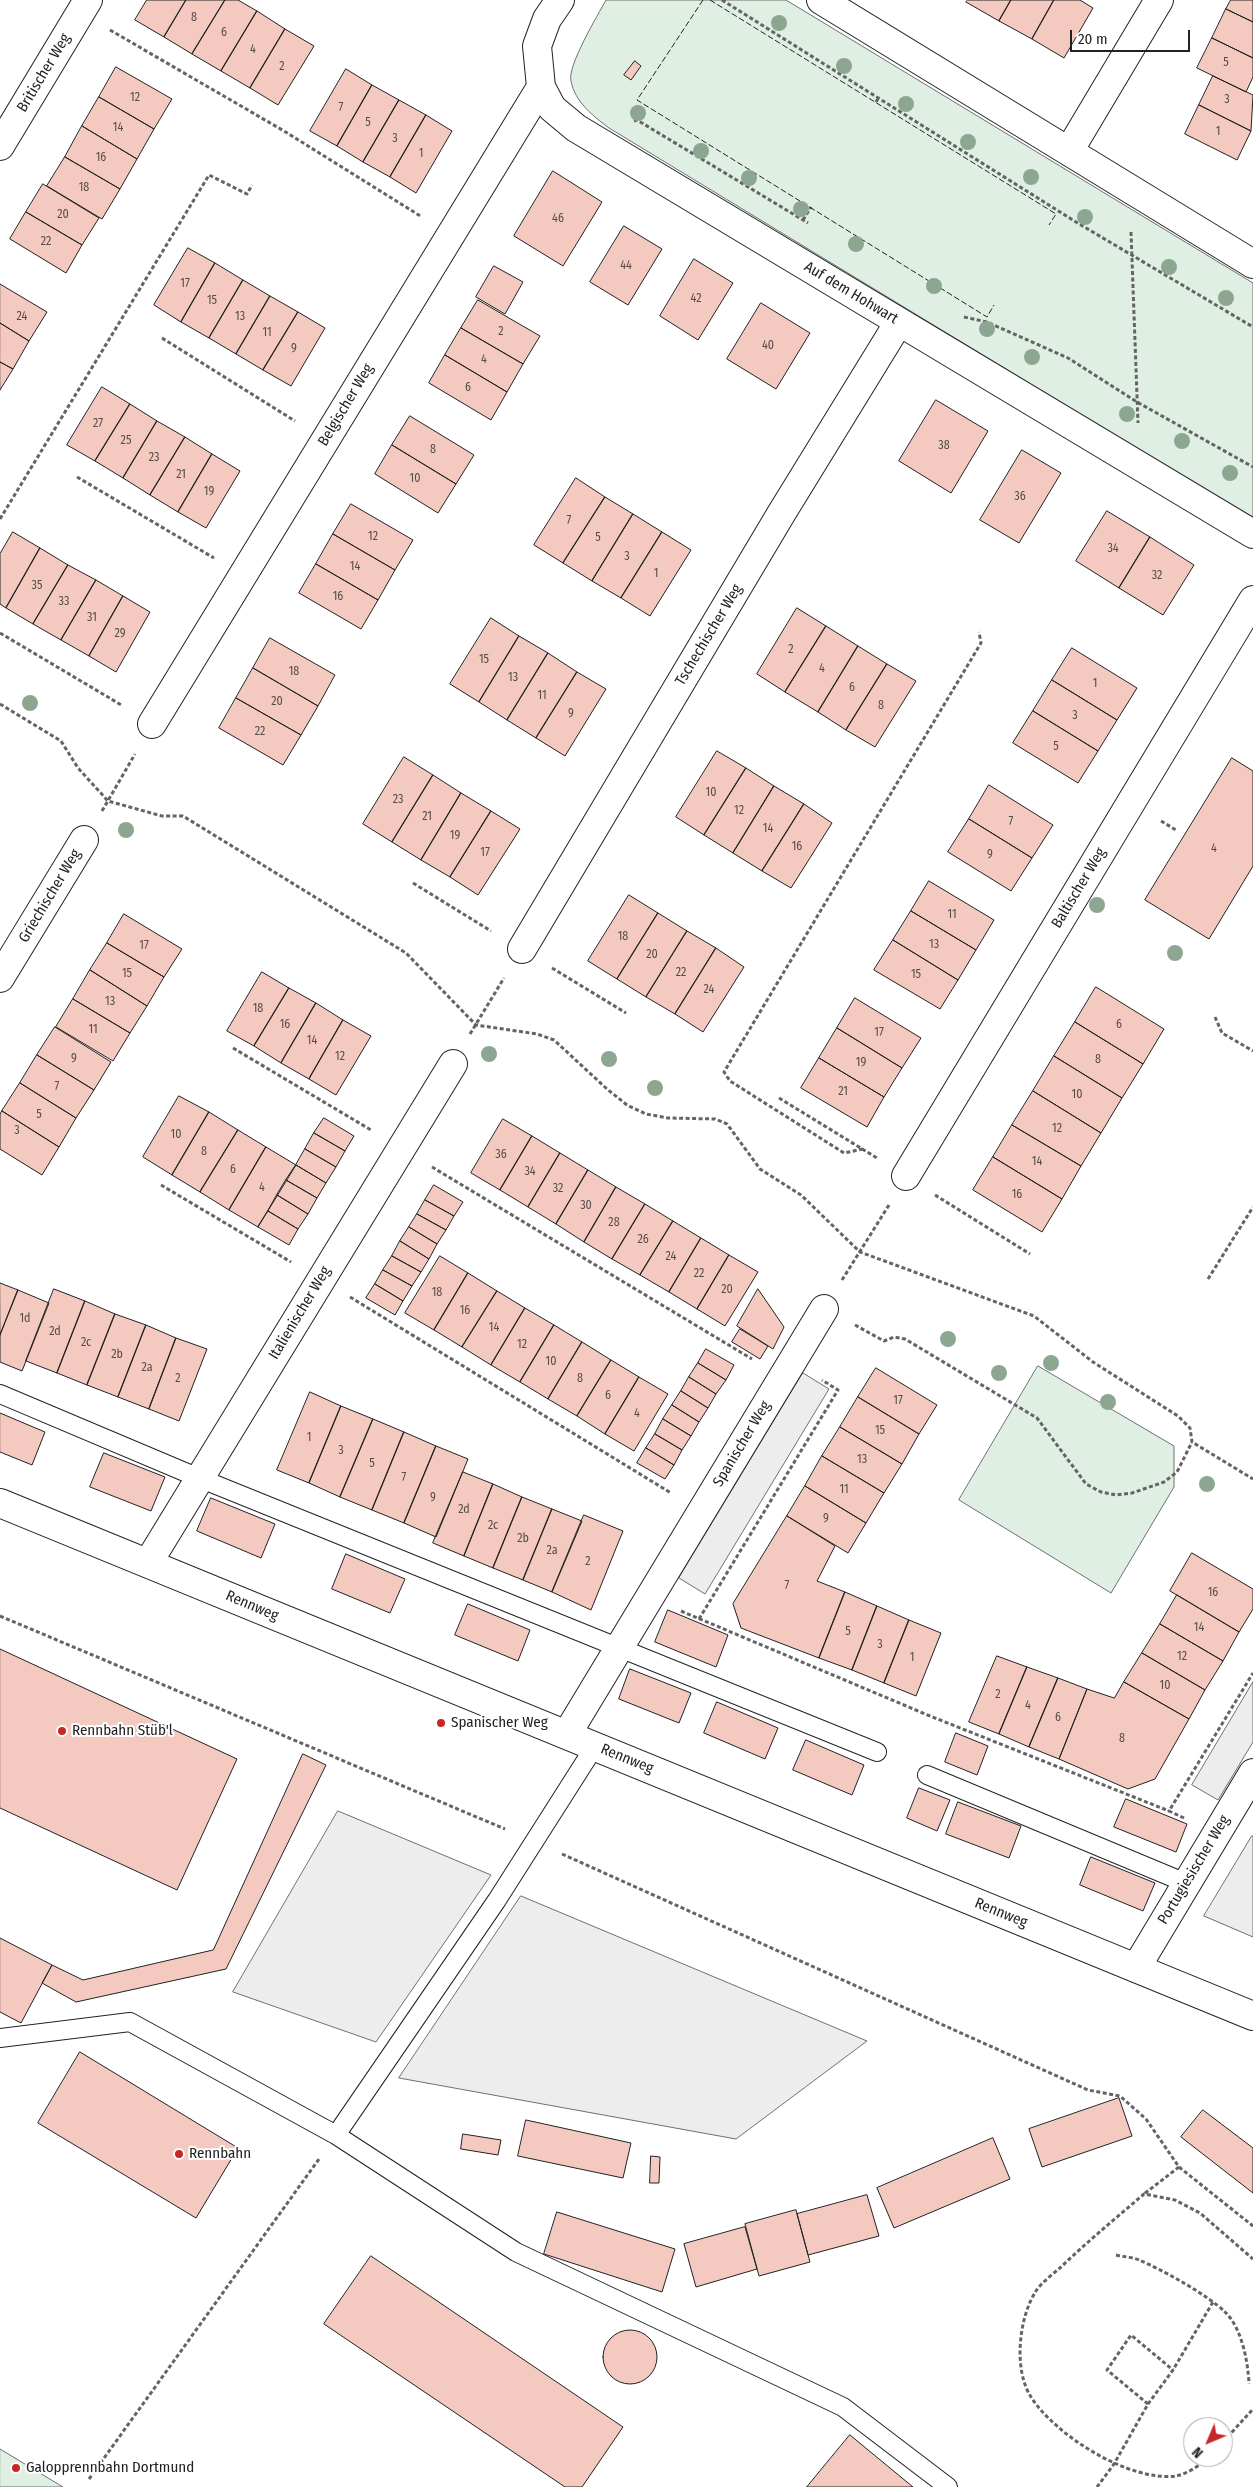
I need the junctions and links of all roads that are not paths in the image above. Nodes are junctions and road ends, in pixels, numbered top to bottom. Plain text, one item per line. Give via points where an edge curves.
1 (560, 0) edge
2 (822, 0) edge
3 (1159, 0) edge
4 (84, 6) edge
5 (541, 87) junction
6 (0, 146) edge
7 (1068, 151) junction
8 (1253, 264) edge
9 (899, 322) junction
10 (1253, 534) edge
11 (1253, 600) edge
12 (152, 724) road end
13 (84, 840) road end
14 (522, 949) road end
15 (0, 978) edge
16 (452, 1064) road end
17 (906, 1176) road end
18 (824, 1309) road end
19 (0, 1394) edge
20 (200, 1478) junction
21 (0, 1503) edge
22 (148, 1563) junction
23 (620, 1647) junction
24 (567, 1734) junction
25 (595, 1746) junction
26 (877, 1752) dead end
27 (1253, 1773) edge
28 (927, 1775) dead end
29 (1186, 1883) junction
30 (1136, 1968) junction
31 (1253, 2016) edge
32 (0, 2038) edge
33 (336, 2135) junction
34 (948, 2487) edge

1 - 5 street, Auf dem Hohwart via 547,19 537,46
2 - 7 street
3 - 7 street
4 - 6 street, Britischer Weg
5 - 9 street, Auf dem Hohwart via 552,108 576,128
5 - 12 street, Belgischer Weg
7 - 8 street
9 - 10 street, Auf dem Hohwart
9 - 14 street, Tschechischer Weg
11 - 17 street, Baltischer Weg
13 - 15 street, Griechischer Weg
16 - 20 street, Italienischer Weg
18 - 23 street, Spanischer Weg
19 - 20 lane
20 - 22 street, Italienischer Weg
20 - 23 lane
21 - 22 street, Rennweg
22 - 24 street, Rennweg
23 - 24 street, Spanischer Weg
23 - 26 lane
24 - 25 street, Rennweg
25 - 30 street, Rennweg
25 - 33 lane via 497,1900
27 - 29 street, Portugiesischer Weg
28 - 29 lane
29 - 30 street, Portugiesischer Weg
30 - 31 street, Rennweg
32 - 33 lane via 130,2022
33 - 34 lane via 516,2252 843,2407

